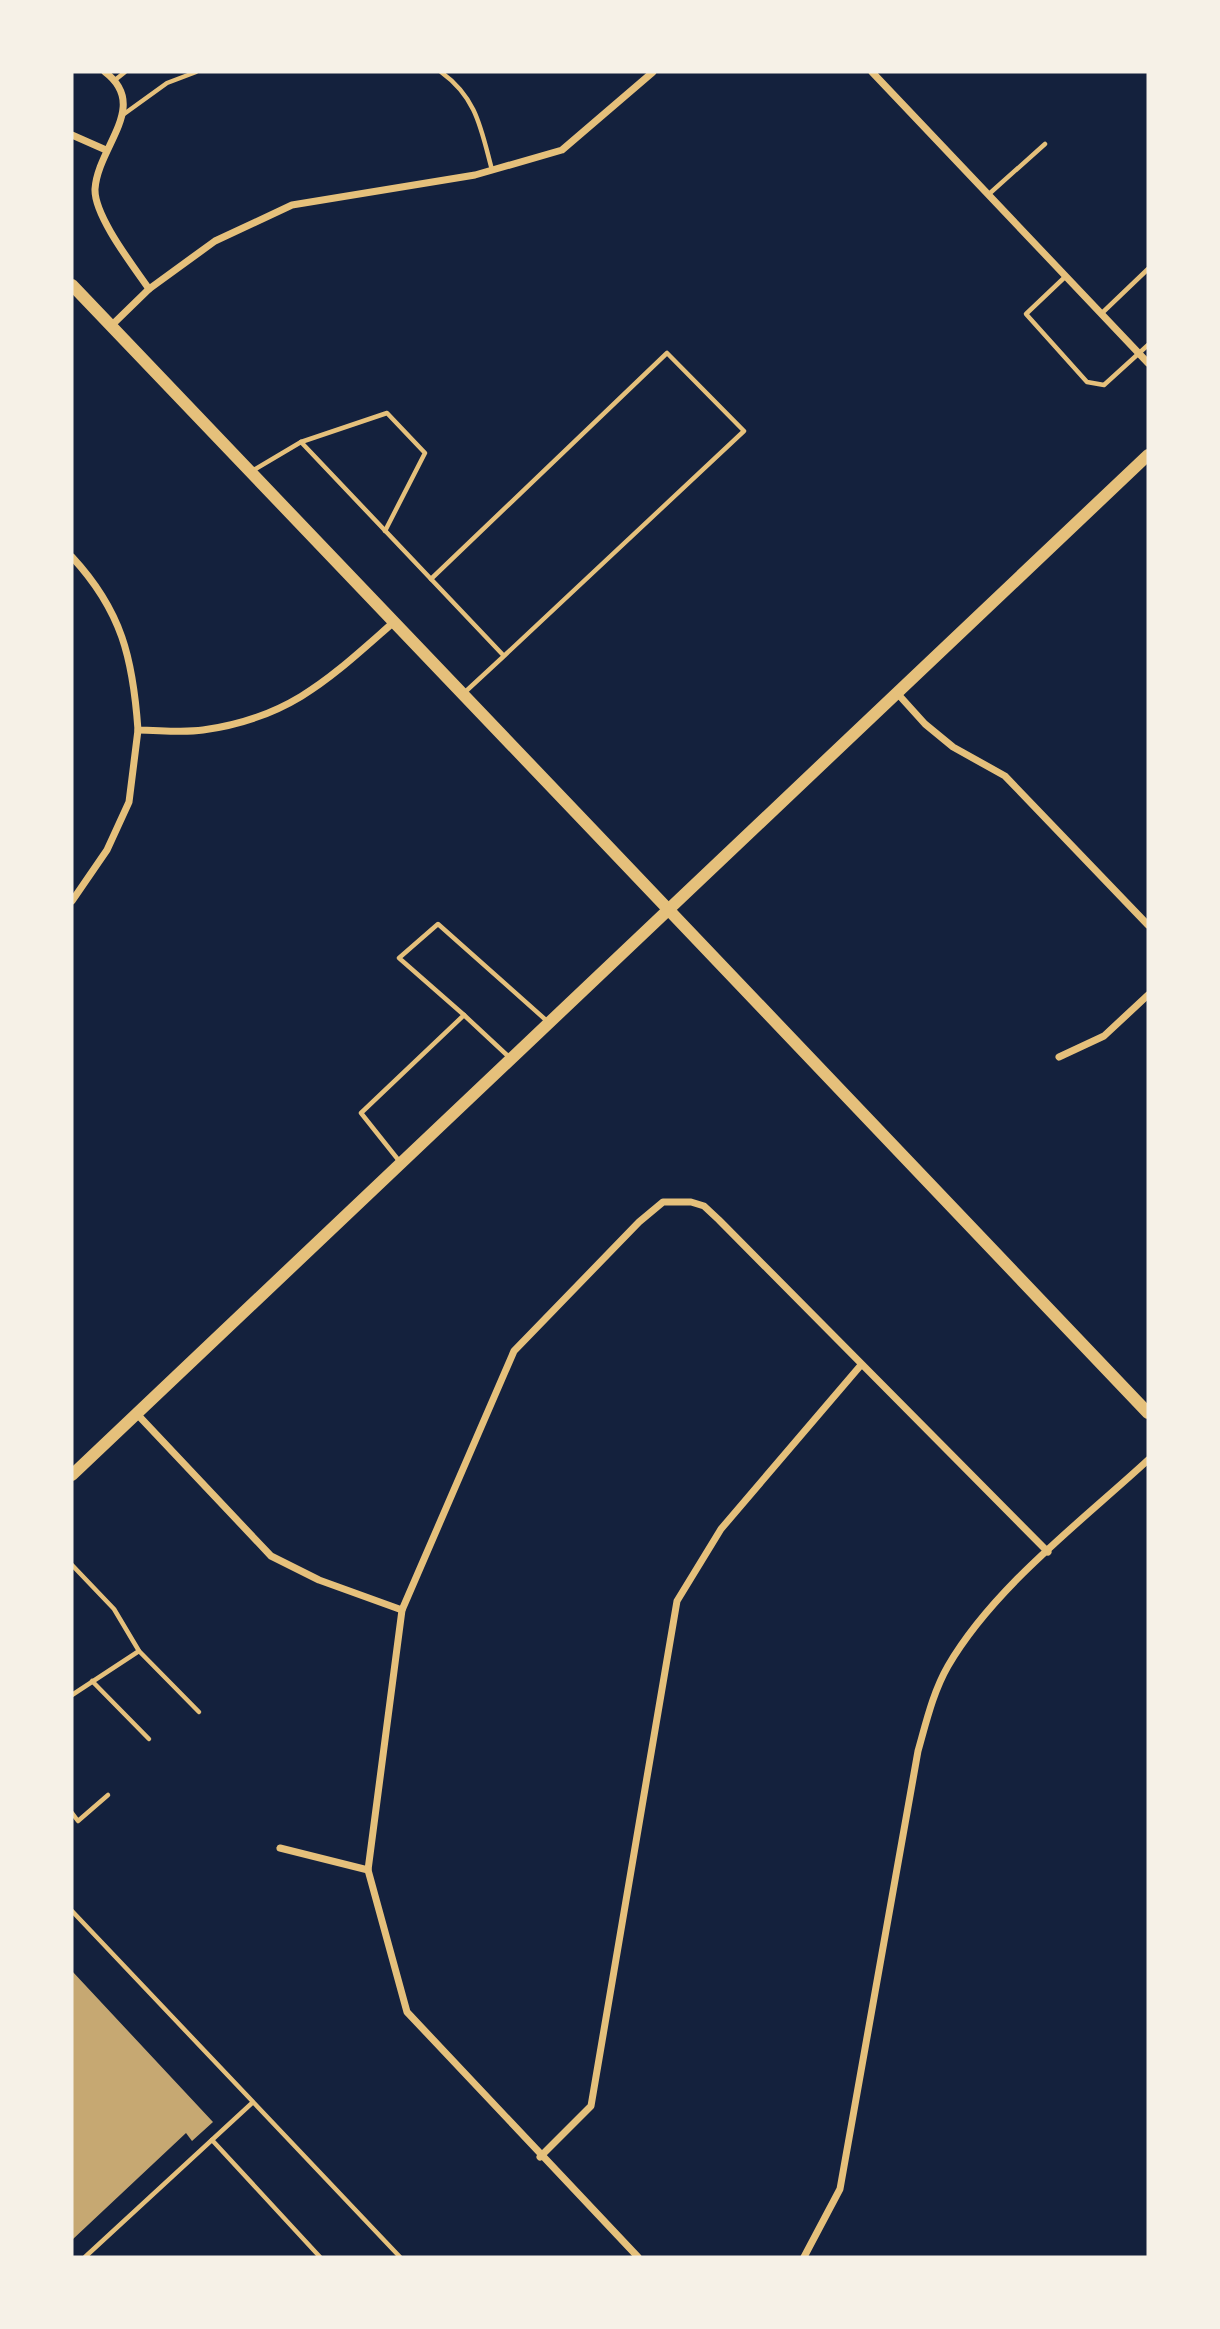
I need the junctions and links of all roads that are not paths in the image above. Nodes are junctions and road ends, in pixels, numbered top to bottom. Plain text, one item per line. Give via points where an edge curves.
1 (104, 72) edge
2 (125, 72) edge
3 (196, 72) edge
4 (441, 72) edge
5 (653, 72) edge
6 (872, 72) edge
7 (115, 80) junction
8 (123, 114) junction
9 (72, 135) edge
10 (1045, 144) dead end
11 (106, 150) junction
12 (492, 170) junction
13 (989, 194) junction
14 (1148, 269) edge
15 (1066, 276) junction
16 (72, 285) edge
17 (149, 289) junction
18 (1101, 314) junction
19 (111, 326) junction
20 (1148, 345) edge
21 (1139, 353) junction
22 (1148, 363) edge
23 (301, 442) junction
24 (1148, 456) edge
25 (251, 471) junction
26 (385, 531) junction
27 (72, 557) edge
28 (430, 579) junction
29 (395, 621) junction
30 (504, 656) junction
31 (896, 692) junction
32 (464, 693) junction
33 (138, 730) junction
34 (72, 901) edge
35 (669, 912) junction
36 (1148, 925) edge
37 (1148, 995) edge
38 (464, 1015) junction
39 (550, 1024) junction
40 (1059, 1057) dead end
41 (512, 1060) junction
42 (402, 1164) junction
43 (861, 1365) junction
44 (137, 1413) junction
45 (1148, 1413) edge
46 (1148, 1460) edge
47 (72, 1475) edge
48 (1048, 1552) junction
49 (72, 1565) edge
50 (402, 1609) junction
51 (138, 1651) junction
52 (92, 1681) junction
53 (72, 1695) edge
54 (199, 1712) dead end
55 (149, 1739) dead end
56 (108, 1795) dead end
57 (72, 1813) edge
58 (280, 1848) dead end
59 (368, 1870) junction
60 (72, 1910) edge
61 (252, 2103) junction
62 (212, 2140) junction
63 (540, 2157) junction
64 (85, 2257) edge
65 (320, 2257) edge
66 (400, 2257) edge
67 (638, 2257) edge
68 (804, 2257) edge

1 - 7 street
2 - 7 lane
3 - 8 lane via 167,83
4 - 12 lane via 462,87 479,122
5 - 12 street via 562,150
6 - 13 street
7 - 8 street via 125,94
8 - 11 street
9 - 11 street
10 - 13 lane
11 - 17 street via 95,191 112,236
12 - 17 street via 292,205 215,241
13 - 15 street
14 - 18 lane
15 - 18 street
15 - 21 lane via 1026,314 1087,382 1104,385
16 - 19 main road
17 - 19 street
18 - 21 street
19 - 25 main road
20 - 21 lane
21 - 22 street
23 - 25 lane
23 - 26 lane
23 - 26 lane via 387,413 425,453
24 - 31 main road
25 - 29 main road
26 - 28 lane
27 - 33 street via 92,579 123,638 134,674
28 - 30 lane
28 - 30 lane via 667,353 744,431
29 - 32 main road
29 - 33 street via 327,682 258,719 201,730
30 - 32 lane
31 - 35 main road
31 - 36 street via 953,747 1005,776
32 - 35 main road
33 - 34 street via 129,802 107,850
35 - 39 main road
35 - 45 main road
37 - 40 street via 1104,1036
38 - 39 lane via 399,958 438,924
38 - 41 lane
38 - 42 lane via 361,1113
39 - 41 main road
41 - 42 main road
42 - 44 main road
43 - 48 street
43 - 50 street via 704,1206 663,1202 514,1351
43 - 63 street via 721,1529 677,1601 591,2106
44 - 47 main road
44 - 50 street via 271,1556 319,1580
46 - 48 street
48 - 68 street via 999,1598 948,1666 932,1701 918,1751 840,2189
49 - 51 lane via 114,1609
50 - 59 street
51 - 52 lane
51 - 54 lane
52 - 53 lane
52 - 55 lane
56 - 57 lane via 78,1821
58 - 59 street
59 - 63 street via 407,2012
60 - 61 lane
61 - 62 lane
61 - 66 lane
62 - 64 lane
62 - 65 lane
63 - 67 street

